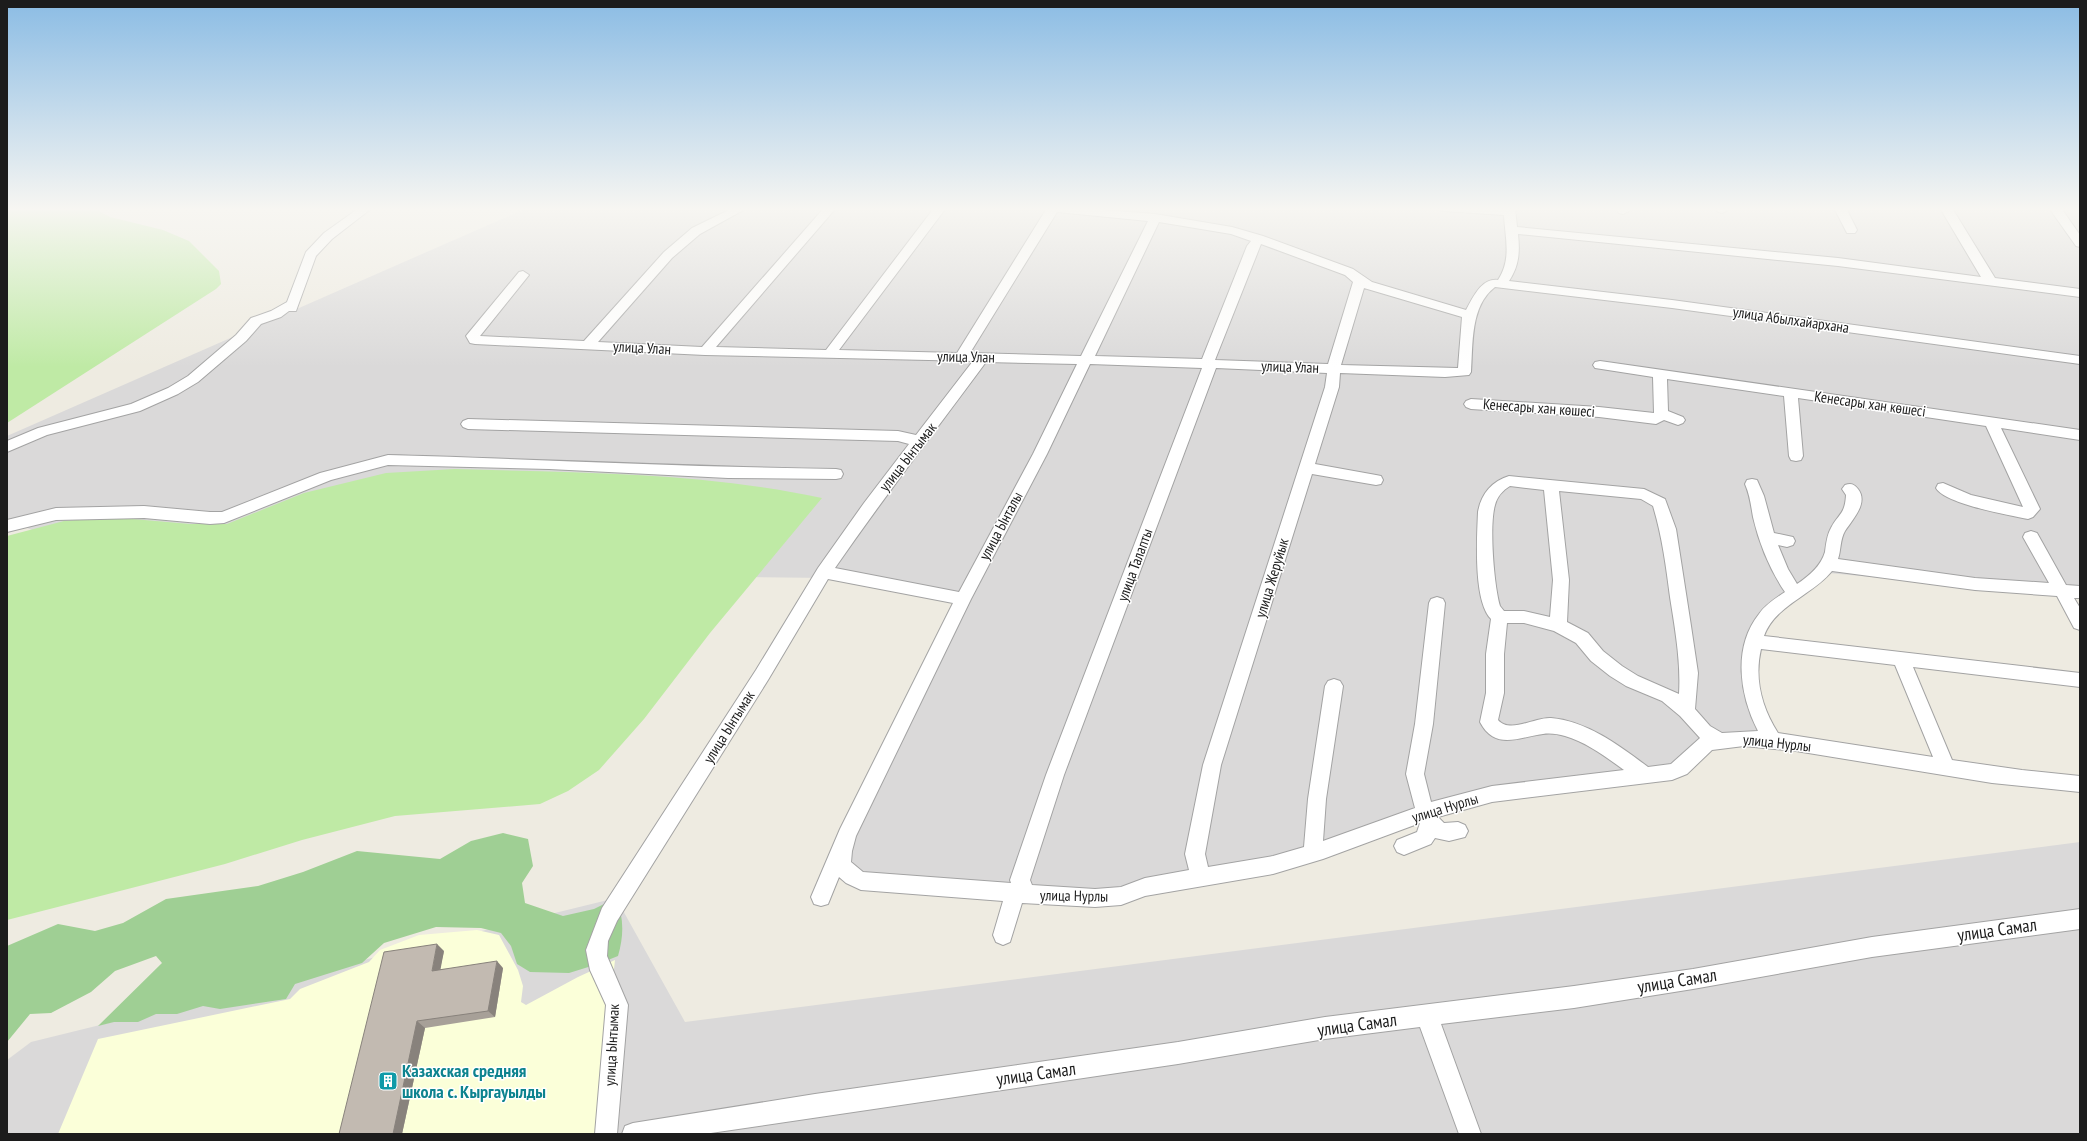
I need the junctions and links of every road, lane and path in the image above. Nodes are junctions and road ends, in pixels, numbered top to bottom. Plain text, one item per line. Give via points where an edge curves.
1 (307, 261) edge
2 (663, 261) edge
3 (783, 261) edge
4 (900, 261) edge
5 (1020, 261) edge
6 (1133, 261) edge
7 (1247, 261) edge
8 (1319, 261) edge
9 (1513, 261) edge
10 (1833, 261) edge
11 (1978, 261) edge
12 (523, 275) dead end
13 (1990, 281) junction
14 (1360, 282) junction
15 (1501, 284) junction
16 (2080, 293) edge
17 (1469, 315) junction
18 (588, 346) junction
19 (705, 351) junction
20 (830, 354) junction
21 (983, 357) junction
22 (960, 358) junction
23 (1084, 360) junction
24 (2080, 360) edge
25 (1210, 365) junction
26 (1600, 365) dead end
27 (1336, 368) junction
28 (1660, 374) junction
29 (1792, 392) junction
30 (1471, 404) dead end
31 (1661, 414) junction
32 (1678, 420) dead end
33 (1991, 422) junction
34 (468, 424) dead end
35 (2080, 435) edge
36 (918, 444) junction
37 (7, 447) edge
38 (1796, 456) dead end
39 (1306, 468) junction
40 (836, 474) dead end
41 (1376, 480) dead end
42 (1752, 484) dead end
43 (1551, 485) junction
44 (1943, 488) dead end
45 (1850, 489) dead end
46 (7, 526) edge
47 (2031, 537) dead end
48 (1770, 538) junction
49 (1787, 541) dead end
50 (1828, 564) junction
51 (824, 572) junction
52 (2063, 591) junction
53 (1795, 592) junction
54 (2080, 592) edge
55 (963, 599) junction
56 (1437, 603) dead end
57 (1500, 617) junction
58 (2080, 623) edge
59 (1558, 625) junction
60 (1754, 642) junction
61 (1901, 659) junction
62 (2080, 680) edge
63 (1334, 686) dead end
64 (1686, 711) junction
65 (1773, 740) junction
66 (1721, 741) junction
67 (1946, 767) junction
68 (1645, 776) junction
69 (2080, 784) edge
70 (1428, 816) junction
71 (1458, 832) dead end
72 (845, 842) junction
73 (1404, 846) dead end
74 (1314, 852) junction
75 (1200, 876) junction
76 (1020, 894) junction
77 (821, 897) dead end
78 (2080, 919) edge
79 (1003, 935) dead end
80 (1427, 1015) junction
81 (606, 1134) edge
82 (634, 1134) edge
83 (1470, 1134) edge

1 - 37 street via 291,306 256,322 193,379 135,408 44,431
2 - 18 street
3 - 19 street
4 - 20 street
5 - 22 street
6 - 23 street, улица Ынталы
7 - 25 street, улица Талапты via 1208,360
8 - 14 street via 1349,272
9 - 15 street
10 - 13 street
11 - 13 street
12 - 18 street, улица Улан via 474,333 475,340
13 - 16 street
14 - 17 street
14 - 27 street, улица Жеруйык via 1335,362
15 - 17 street via 1492,283 1486,288
15 - 24 street, улица Абылхайархана via 1664,303
17 - 27 street, улица Улан via 1464,372
18 - 19 street, улица Улан
19 - 20 street, улица Улан
20 - 22 street, улица Улан
21 - 22 street, улица Улан
21 - 23 street, улица Улан
21 - 36 street, улица Ынтымак
23 - 25 street, улица Улан
23 - 55 street, улица Ынталы via 1040,454
25 - 27 street, улица Улан
25 - 76 street, улица Талапты via 1055,775 1020,880
26 - 28 street, Кенесары хан көшесі
27 - 39 street, улица Жеруйык
28 - 29 street, Кенесары хан көшесі
28 - 31 street
29 - 33 street, Кенесары хан көшесі
29 - 38 street
30 - 31 street, Кенесары хан көшесі via 1585,411 1656,419 1660,418
31 - 32 street
33 - 35 street, Кенесары хан көшесі
33 - 44 street via 2032,509 2028,513 2003,508 1951,493
34 - 36 street via 898,436
36 - 51 street, улица Ынтымак via 869,507
39 - 41 street
39 - 75 street, улица Жеруйык via 1212,765 1194,854
40 - 46 street via 728,473 549,464 388,460 318,479 224,517 152,512 56,514
42 - 48 street
43 - 57 street via 1504,482 1498,487 1487,506 1485,537 1491,607
43 - 59 street via 1561,580
43 - 64 street via 1644,494 1660,503 1668,529 1689,673
45 - 50 street via 1854,494 1854,501 1847,520 1839,528
47 - 52 street
48 - 49 street
48 - 53 street via 1785,580
50 - 52 street via 1975,584
50 - 53 street via 1810,583
51 - 55 street
51 - 81 street, улица Ынтымак via 758,682 609,915 596,951 603,976 617,1005
52 - 54 street
52 - 58 street
53 - 60 street via 1765,616
55 - 72 street, улица Ынталы
56 - 70 street via 1424,724 1415,774 1421,801
57 - 59 street via 1524,617
57 - 68 street via 1495,654 1495,693 1489,722 1492,728 1500,732 1525,732 1549,726 1571,731 1600,743
59 - 64 street via 1582,638 1598,656 1632,681 1668,696
60 - 61 street
60 - 65 street via 1749,666 1750,685 1759,719
61 - 62 street
61 - 67 street
63 - 74 street via 1317,799
64 - 66 street via 1704,731
65 - 66 street, улица Нурлы via 1748,738
65 - 67 street, улица Нурлы
66 - 68 street, улица Нурлы via 1709,742 1702,746 1676,771
67 - 69 street, улица Нурлы
68 - 70 street, улица Нурлы via 1492,794
70 - 71 street via 1433,827 1439,831
70 - 73 street via 1430,829 1424,838
70 - 74 street, улица Нурлы
72 - 76 street, улица Нурлы via 842,866 851,876 861,881
72 - 77 street, улица Ынталы
74 - 75 street, улица Нурлы via 1273,865
75 - 76 street, улица Нурлы via 1145,887 1121,896 1095,898
76 - 79 street
78 - 80 street, улица Самал via 1872,947 1686,980
80 - 82 street, улица Самал via 1325,1028 1178,1053 815,1105
80 - 83 street

